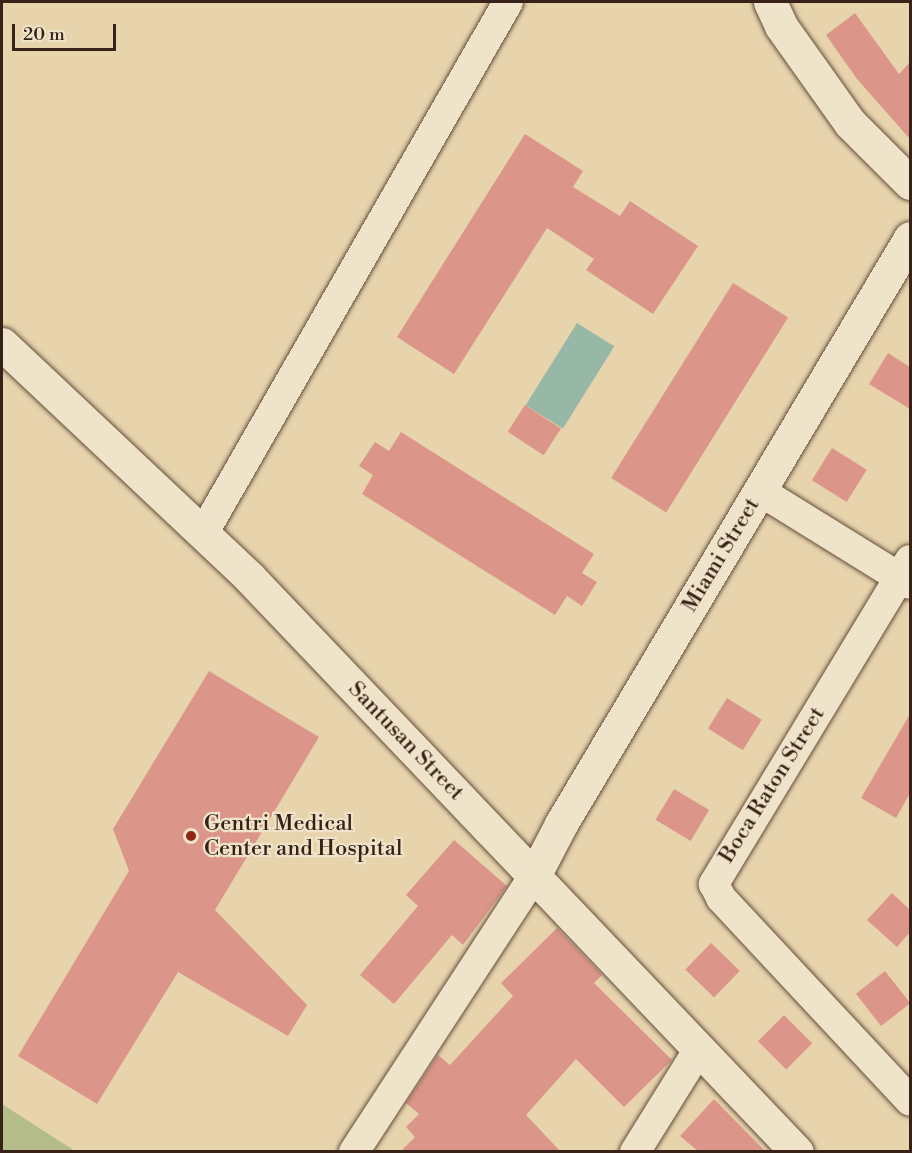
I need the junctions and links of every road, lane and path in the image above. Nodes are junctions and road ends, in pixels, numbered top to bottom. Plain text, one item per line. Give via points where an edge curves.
1 (508, 2) edge
2 (770, 2) edge
3 (910, 183) edge
4 (910, 238) edge
5 (2, 344) edge
6 (760, 491) junction
7 (204, 532) junction
8 (907, 574) edge
9 (535, 874) junction
10 (699, 1049) junction
11 (910, 1101) edge
12 (354, 1152) edge
13 (635, 1152) edge
14 (798, 1152) edge

1 - 7 street
2 - 3 street via 781,26 850,123
4 - 6 street, Miami Street
5 - 7 street, Santusan Street
6 - 8 street
6 - 9 street, Miami Street
7 - 9 street, Santusan Street
8 - 11 street, Boca Raton Street via 714,884 721,898
9 - 10 street, Santusan Street
9 - 12 street
10 - 13 street
10 - 14 street, Santusan Street

